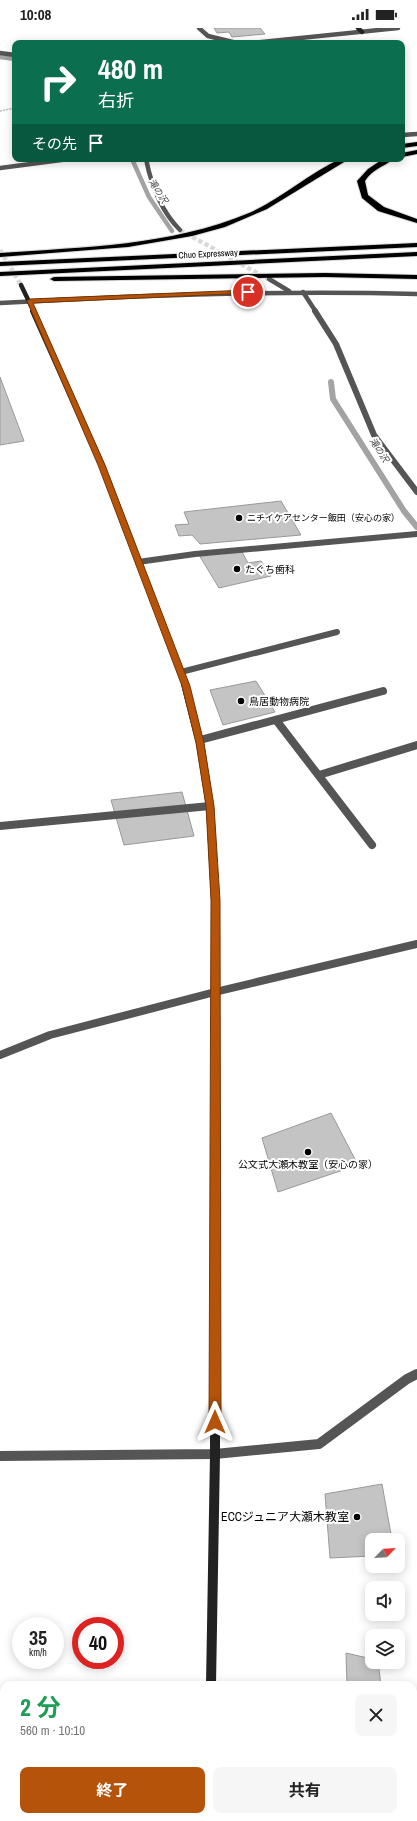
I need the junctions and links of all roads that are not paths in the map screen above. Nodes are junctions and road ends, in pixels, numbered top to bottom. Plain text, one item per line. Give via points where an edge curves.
1 (199, 28) edge
2 (358, 28) edge
3 (398, 28) edge
4 (362, 32) junction
5 (225, 40) edge
6 (282, 40) edge
7 (0, 52) edge
8 (12, 54) edge
9 (417, 134) edge
10 (405, 135) edge
11 (417, 144) edge
12 (405, 146) edge
13 (417, 152) edge
14 (405, 154) edge
15 (46, 162) edge
16 (146, 162) edge
17 (340, 162) edge
18 (382, 162) edge
19 (0, 168) edge
20 (417, 221) edge
21 (180, 230) tunnel mouth
22 (417, 245) edge
23 (417, 254) edge
24 (0, 256) edge
25 (0, 264) edge
26 (0, 274) edge
27 (417, 277) edge
28 (269, 279) tunnel mouth
29 (0, 282) edge
30 (21, 285) tunnel mouth
31 (289, 292) junction
32 (303, 292) junction
33 (417, 294) edge
34 (30, 301) junction
35 (0, 303) edge
36 (417, 492) edge
37 (414, 534) edge
38 (138, 562) junction
39 (337, 632) dead end
40 (181, 672) junction
41 (383, 691) dead end
42 (276, 720) junction
43 (200, 740) junction
44 (417, 745) edge
45 (319, 775) junction
46 (210, 806) junction
47 (0, 826) edge
48 (372, 845) dead end
49 (417, 944) edge
50 (215, 992) junction
51 (0, 1055) edge
52 (417, 1374) edge
53 (215, 1454) junction
54 (0, 1456) edge
55 (211, 1681) edge

1 - 5 street via 208,36
2 - 4 street
3 - 4 street
4 - 6 street
7 - 8 street
9 - 10 street
11 - 12 highway
13 - 14 highway
15 - 19 street
16 - 21 street via 150,183 172,222
17 - 24 highway via 283,198 252,214 175,238
18 - 20 highway via 365,174 361,181 365,196 381,209
22 - 25 highway, Chuo Expressway
23 - 26 highway, Chuo Expressway
27 - 29 highway via 212,276
28 - 31 street
30 - 34 street
31 - 32 street
31 - 34 street
32 - 33 street
32 - 36 street via 336,344 374,435
34 - 35 street
34 - 38 street via 102,465
37 - 38 street via 203,553
38 - 40 street
39 - 40 street
40 - 43 street
41 - 42 street
42 - 43 street
42 - 45 street
43 - 46 street
44 - 45 street
45 - 48 street
46 - 47 street
46 - 50 street via 215,900
49 - 50 street
50 - 51 street via 50,1035
50 - 53 street
52 - 53 street via 319,1444
53 - 54 street
53 - 55 street

